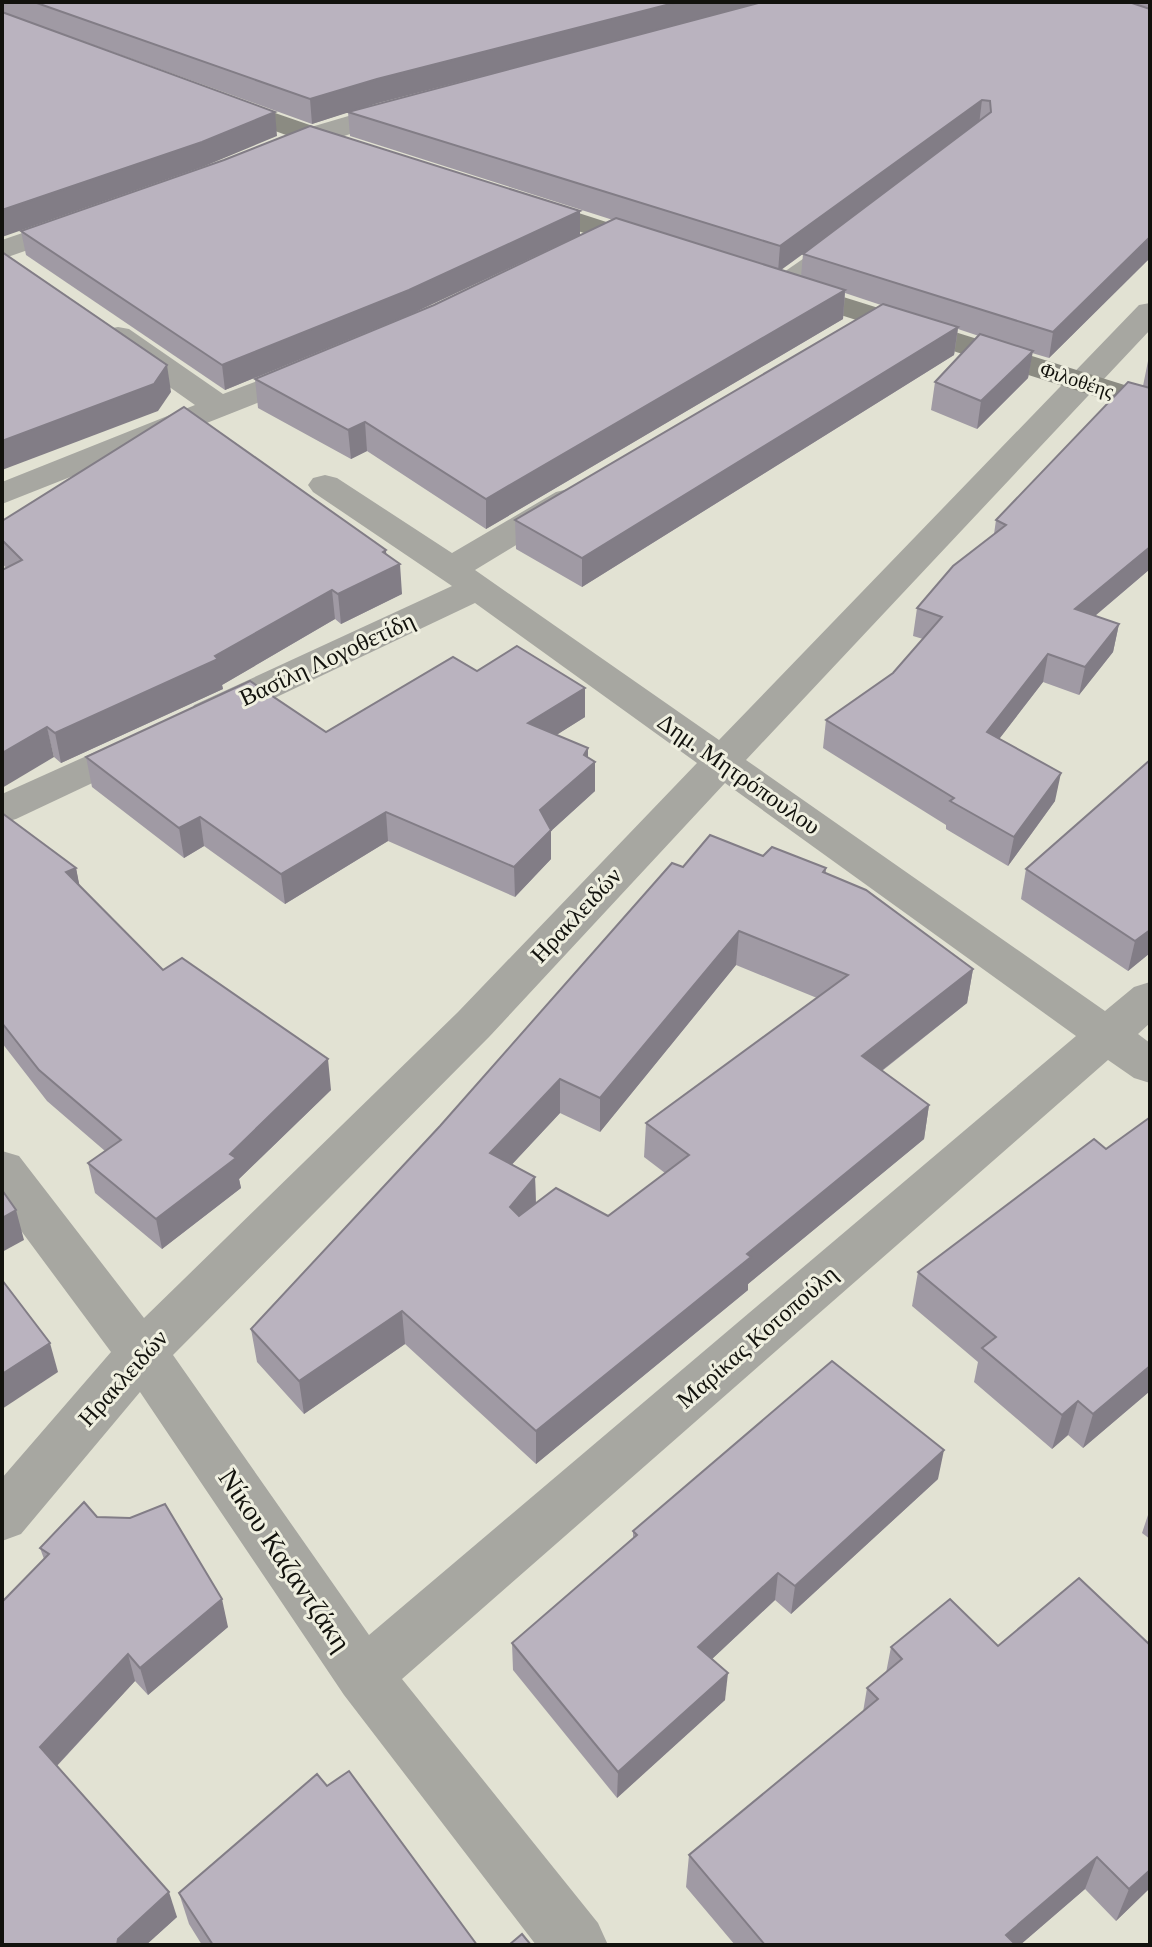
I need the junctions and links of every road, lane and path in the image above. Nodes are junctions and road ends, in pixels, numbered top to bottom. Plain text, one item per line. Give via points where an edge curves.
1 (193, 92) edge
2 (435, 100) edge
3 (311, 136) junction
4 (386, 160) edge
5 (243, 164) edge
6 (492, 194) edge
7 (102, 215) edge
8 (613, 233) junction
9 (837, 240) edge
10 (673, 252) edge
11 (2, 253) edge
12 (572, 253) edge
13 (28, 274) edge
14 (747, 276) edge
15 (777, 285) junction
16 (1150, 312) edge
17 (876, 316) junction
18 (92, 318) edge
19 (836, 340) edge
20 (336, 360) edge
21 (1080, 382) junction
22 (1150, 404) edge
23 (221, 408) junction
24 (595, 483) edge
25 (325, 485) dead end
26 (2, 494) edge
27 (465, 578) junction
28 (721, 761) junction
29 (2, 810) edge
30 (1150, 998) edge
31 (1106, 1035) junction
32 (1150, 1066) edge
33 (2, 1169) edge
34 (143, 1352) junction
35 (2, 1517) edge
36 (364, 1676) junction
37 (576, 1945) edge

1 - 3 street
2 - 3 street
3 - 4 street
3 - 5 street
6 - 8 street
7 - 11 street
8 - 10 street
8 - 12 street
9 - 15 lane
11 - 13 street
14 - 15 street, Φιλοθέης
15 - 17 street, Φιλοθέης
16 - 21 street, Ηρακλειδών
17 - 19 street
17 - 21 street, Φιλοθέης
18 - 23 street
20 - 23 street
21 - 22 street, Φιλοθέης
21 - 28 street, Ηρακλειδών
23 - 26 street
24 - 27 street, Βασίλη Λογοθετίδη
25 - 27 street, Δημ. Μητρόπουλου
27 - 28 street, Δημ. Μητρόπουλου
27 - 29 street, Βασίλη Λογοθετίδη
28 - 31 street, Δημ. Μητρόπουλου
28 - 34 street, Ηρακλειδών via 474,1024
30 - 31 street, Μαρίκας Κοτοπούλη
31 - 32 street, Δημ. Μητρόπουλου
31 - 36 street, Μαρίκας Κοτοπούλη
33 - 34 street, Νίκου Καζαντζάκη
34 - 35 street, Ηρακλειδών
34 - 36 street, Νίκου Καζαντζάκη
36 - 37 street, Νίκου Καζαντζάκη

